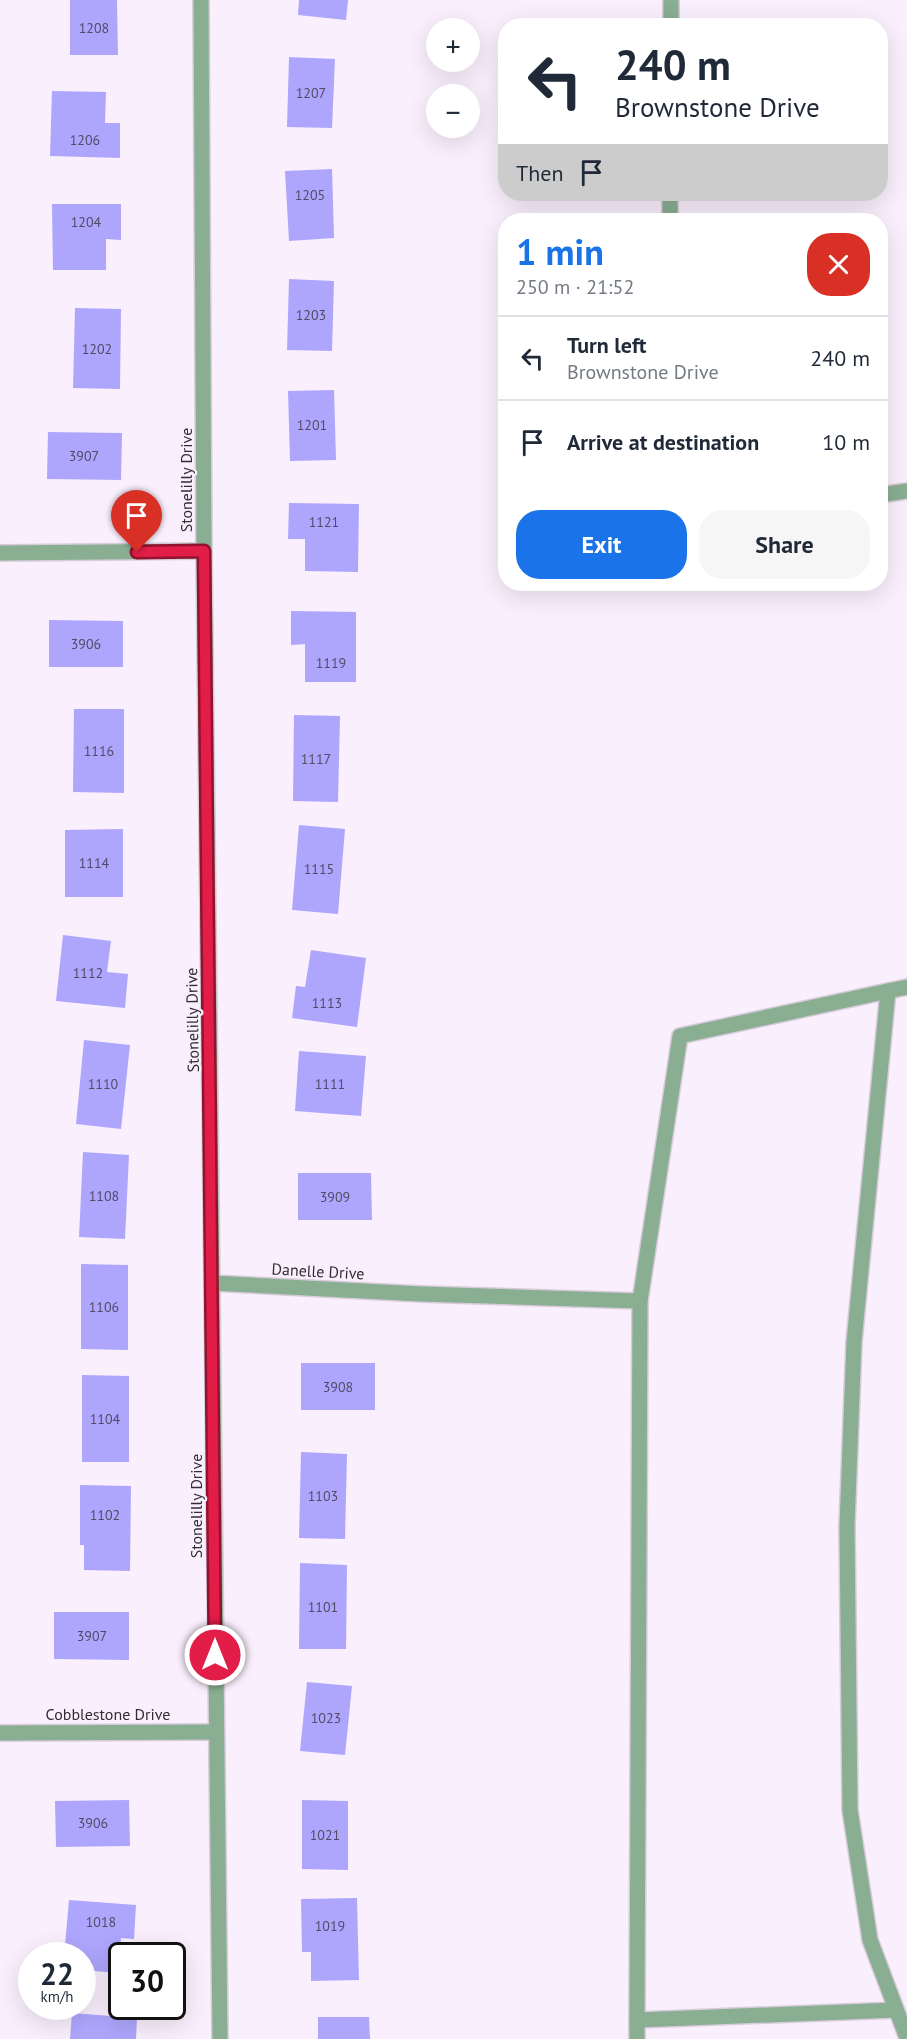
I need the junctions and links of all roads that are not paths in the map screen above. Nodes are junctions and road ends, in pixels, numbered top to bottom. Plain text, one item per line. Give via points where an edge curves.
1 (201, 0) edge
2 (671, 0) edge
3 (671, 18) edge
4 (907, 491) edge
5 (888, 494) edge
6 (204, 551) junction
7 (0, 553) edge
8 (907, 987) edge
9 (888, 991) junction
10 (212, 1282) junction
11 (640, 1301) junction
12 (216, 1732) junction
13 (0, 1733) edge
14 (896, 2010) junction
15 (637, 2020) junction
16 (907, 2038) edge
17 (220, 2039) edge
18 (637, 2039) edge

1 - 6 street, Stonelilly Drive
2 - 3 street
4 - 5 street
6 - 7 street
6 - 10 street, Stonelilly Drive
8 - 9 street
9 - 11 street via 680,1036
9 - 14 street via 854,1342 847,1526 850,1810 870,1940
10 - 11 street, Danelle Drive
10 - 12 street, Stonelilly Drive
11 - 15 street
12 - 13 street, Cobblestone Drive
12 - 17 street, Stonelilly Drive
14 - 15 street
14 - 16 street
15 - 18 street

